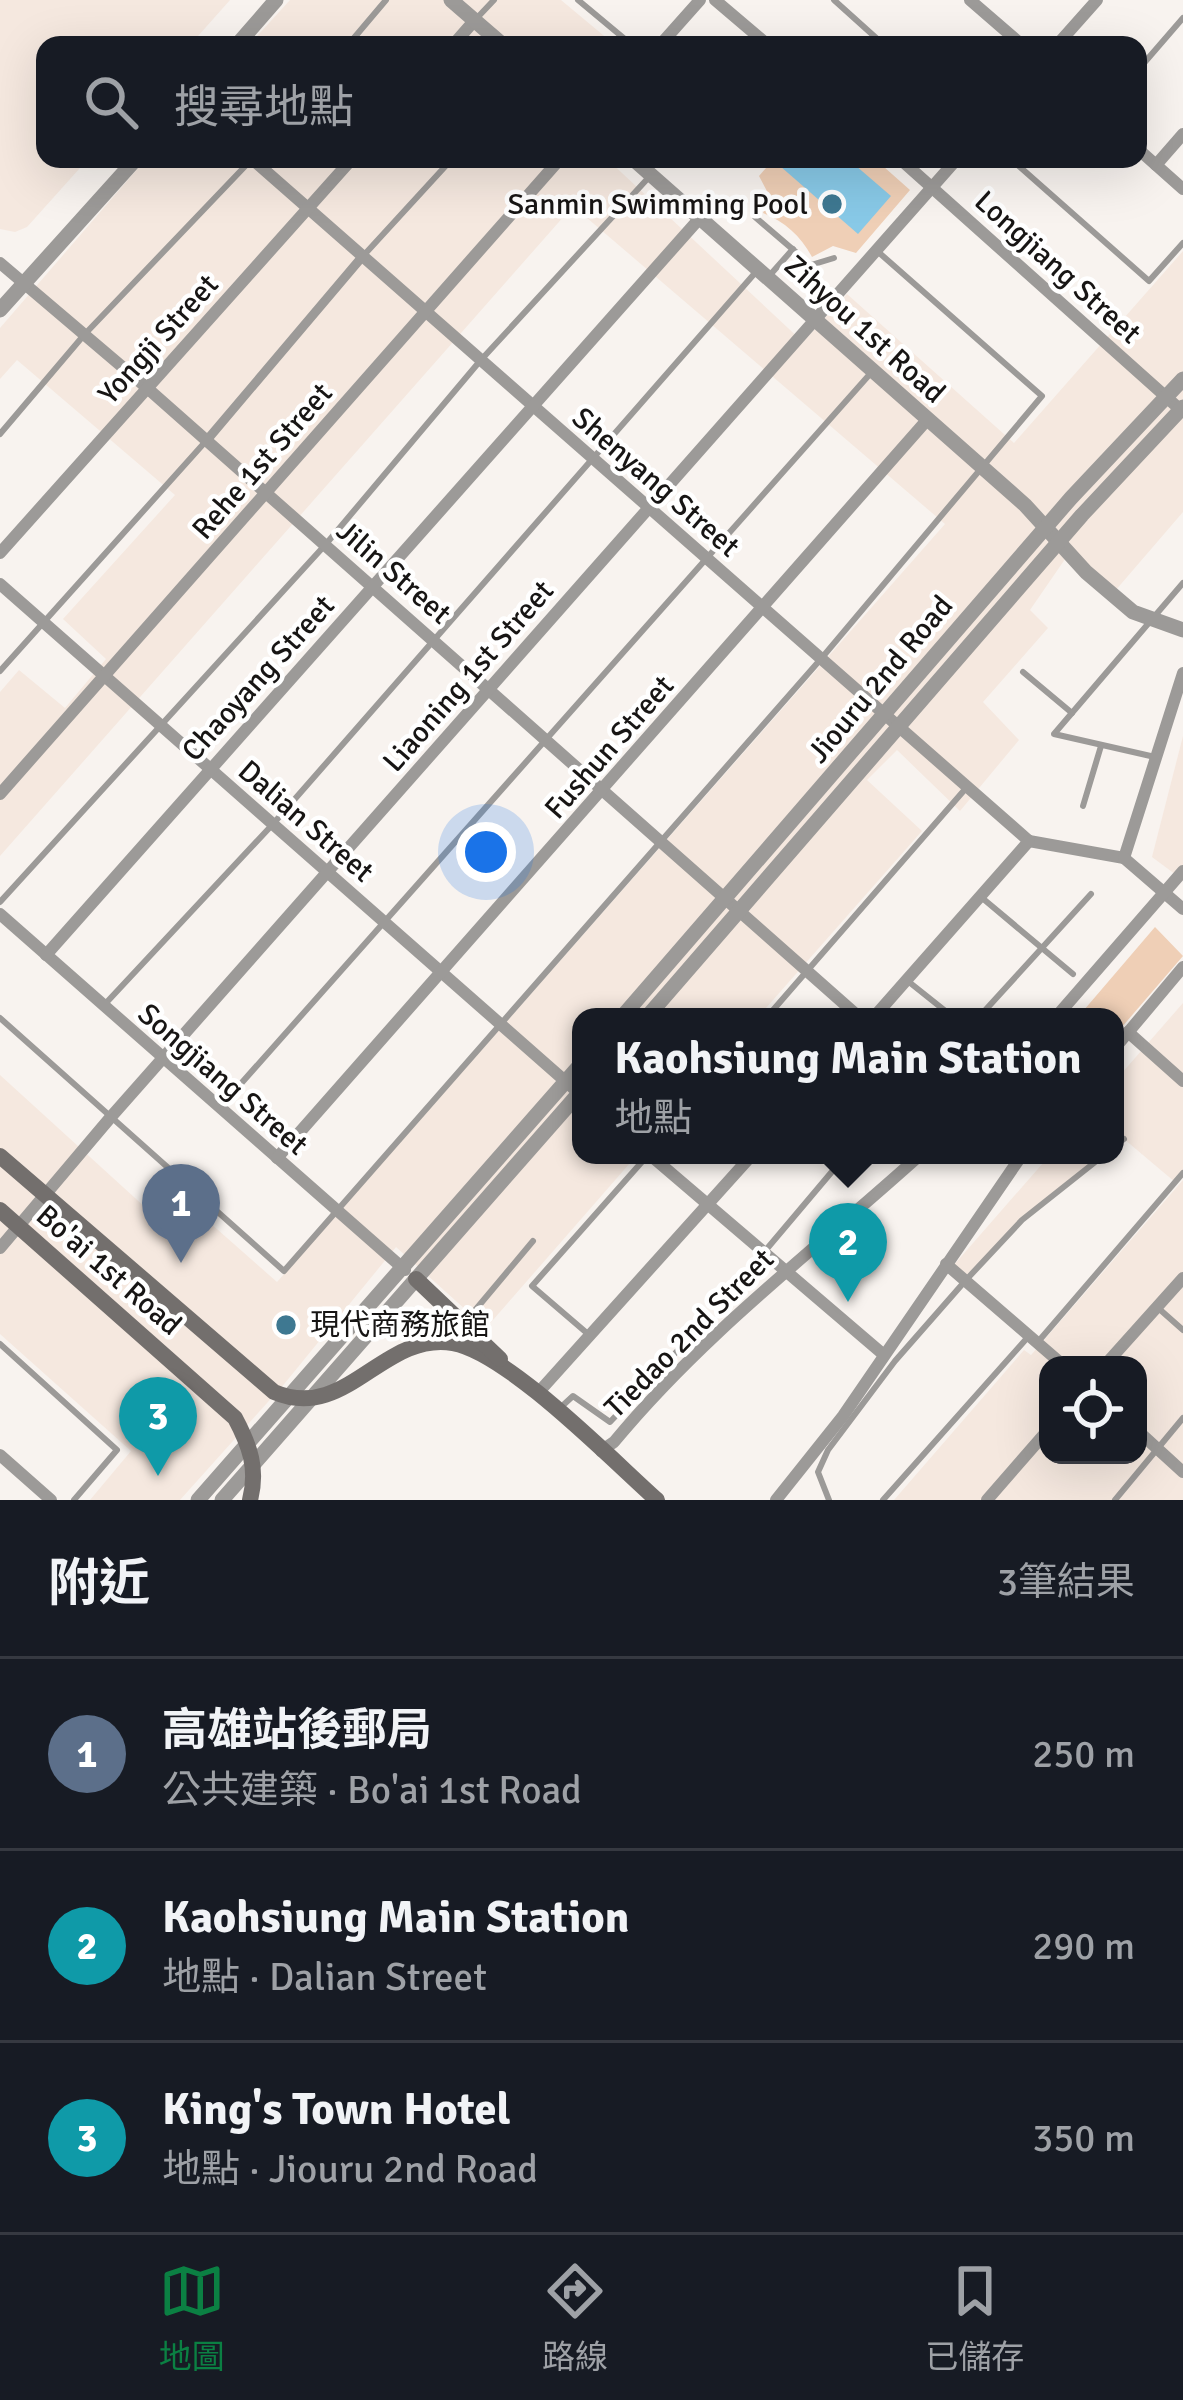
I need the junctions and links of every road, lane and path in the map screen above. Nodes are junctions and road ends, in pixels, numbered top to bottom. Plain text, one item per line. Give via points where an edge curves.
1 (276, 0) edge
2 (386, 0) edge
3 (451, 0) edge
4 (494, 0) edge
5 (578, 0) edge
6 (700, 0) edge
7 (716, 0) edge
8 (834, 0) edge
9 (1097, 0) edge
10 (979, 3) edge
11 (1183, 18) edge
12 (474, 21) junction
13 (245, 36) edge
14 (356, 36) edge
15 (461, 36) edge
16 (492, 36) edge
17 (621, 36) edge
18 (668, 36) edge
19 (758, 36) edge
20 (874, 36) edge
21 (1013, 36) edge
22 (1065, 36) edge
23 (1147, 60) edge
24 (1183, 134) edge
25 (1147, 157) edge
26 (1156, 165) junction
27 (128, 168) edge
28 (243, 168) edge
29 (262, 168) edge
30 (344, 168) edge
31 (444, 168) edge
32 (552, 168) edge
33 (642, 168) edge
34 (910, 168) edge
35 (949, 168) edge
36 (1021, 168) edge
37 (650, 176) junction
38 (932, 187) junction
39 (1183, 189) edge
40 (762, 195) dead end
41 (309, 208) junction
42 (699, 219) junction
43 (1183, 243) edge
44 (793, 249) junction
45 (876, 250) junction
46 (362, 257) junction
47 (834, 258) dead end
48 (0, 263) edge
49 (763, 274) junction
50 (23, 285) junction
51 (0, 310) edge
52 (424, 312) junction
53 (814, 319) junction
54 (84, 335) junction
55 (480, 361) junction
56 (872, 372) junction
57 (1183, 379) edge
58 (146, 387) junction
59 (1166, 398) junction
60 (532, 406) junction
61 (1182, 410) edge
62 (927, 420) junction
63 (0, 434) edge
64 (207, 440) junction
65 (592, 459) junction
66 (981, 469) junction
67 (266, 492) junction
68 (649, 507) junction
69 (1045, 528) junction
70 (1058, 542) junction
71 (326, 544) junction
72 (0, 553) edge
73 (705, 556) junction
74 (1183, 583) edge
75 (0, 584) edge
76 (373, 586) junction
77 (764, 608) junction
78 (1151, 618) junction
79 (45, 623) junction
80 (1183, 630) edge
81 (433, 639) junction
82 (820, 660) junction
83 (0, 671) edge
84 (1023, 672) dead end
85 (1183, 673) edge
86 (104, 676) junction
87 (489, 688) junction
88 (1072, 713) junction
89 (885, 715) junction
90 (161, 725) junction
91 (899, 727) junction
92 (548, 740) junction
93 (1101, 744) junction
94 (1155, 757) junction
95 (210, 769) junction
96 (967, 787) junction
97 (604, 789) junction
98 (0, 794) edge
99 (1083, 806) dead end
100 (273, 824) junction
101 (660, 838) junction
102 (1029, 841) junction
103 (1124, 858) junction
104 (1183, 871) edge
105 (327, 872) junction
106 (1091, 894) dead end
107 (1164, 894) junction
108 (982, 897) junction
109 (726, 898) junction
110 (0, 902) edge
111 (1183, 909) edge
112 (740, 911) junction
113 (0, 914) edge
114 (386, 923) junction
115 (1042, 948) junction
116 (46, 955) junction
117 (1183, 967) edge
118 (807, 970) junction
119 (442, 972) junction
120 (1073, 974) dead end
121 (907, 980) junction
122 (103, 1005) junction
123 (630, 1008) edge
124 (654, 1008) edge
125 (775, 1008) edge
126 (850, 1008) edge
127 (882, 1008) edge
128 (942, 1008) edge
129 (987, 1008) edge
130 (1064, 1008) edge
131 (0, 1018) edge
132 (502, 1025) junction
133 (1128, 1032) junction
134 (1124, 1037) edge
135 (163, 1058) junction
136 (572, 1075) edge
137 (1183, 1081) edge
138 (566, 1082) junction
139 (572, 1087) edge
140 (572, 1102) edge
141 (220, 1108) junction
142 (110, 1118) junction
143 (0, 1156) edge
144 (277, 1158) junction
145 (641, 1164) edge
146 (659, 1164) edge
147 (744, 1164) edge
148 (838, 1164) edge
149 (909, 1164) edge
150 (1016, 1164) edge
151 (1093, 1164) edge
152 (1183, 1173) edge
153 (44, 1195) junction
154 (707, 1206) junction
155 (0, 1210) edge
156 (336, 1210) junction
157 (19, 1227) junction
158 (533, 1240) dead end
159 (0, 1248) edge
160 (763, 1254) junction
161 (946, 1264) junction
162 (782, 1272) junction
163 (409, 1273) junction
164 (1183, 1278) edge
165 (966, 1280) junction
166 (1157, 1307) junction
167 (465, 1323) junction
168 (1183, 1330) edge
169 (591, 1337) junction
170 (1033, 1339) junction
171 (707, 1342) junction
172 (0, 1344) edge
173 (884, 1355) junction
174 (1053, 1356) edge
175 (1114, 1356) edge
176 (512, 1373) junction
177 (537, 1394) junction
178 (287, 1398) junction
179 (308, 1401) junction
180 (557, 1412) junction
181 (1183, 1418) edge
182 (1147, 1439) edge
183 (1039, 1440) edge
184 (248, 1442) junction
185 (1159, 1449) junction
186 (602, 1451) junction
187 (3, 1464) edge
188 (254, 1464) junction
189 (1183, 1472) edge
190 (51, 1500) edge
191 (74, 1500) edge
192 (198, 1500) edge
193 (221, 1500) edge
194 (250, 1500) edge
195 (657, 1500) edge
196 (776, 1500) edge
197 (829, 1500) edge
198 (884, 1500) edge
199 (987, 1500) edge
200 (1115, 1500) edge

1 - 13 street
2 - 14 lane
3 - 12 street
4 - 12 lane
5 - 17 lane
6 - 18 street
7 - 19 street
8 - 20 lane
9 - 22 street
10 - 21 street
11 - 23 lane
12 - 15 street
12 - 16 street
24 - 26 street
25 - 26 street
26 - 39 street
27 - 50 street
28 - 54 lane
29 - 41 street, Shenyang Street
30 - 41 street, Yongji Street
31 - 46 lane
32 - 52 street, Rehe 1st Street
33 - 37 street, Zihyou 1st Road
34 - 38 street, Longjiang Street
35 - 38 street, Liaoning 1st Street
36 - 43 lane via 1149,281
37 - 42 street, Zihyou 1st Road
37 - 55 lane
38 - 45 street, Liaoning 1st Street
38 - 59 street, Longjiang Street
40 - 44 lane via 755,217
41 - 46 street, Shenyang Street
41 - 58 street, Yongji Street
42 - 49 street, Zihyou 1st Road
42 - 60 street, Chaoyang Street
44 - 47 lane via 812,265
44 - 49 lane
45 - 53 street, Liaoning 1st Street
45 - 66 lane via 1042,396
46 - 52 street, Shenyang Street
46 - 64 street
48 - 50 street, Jilin Street
49 - 53 street, Zihyou 1st Road
49 - 65 lane
50 - 51 street
50 - 54 street, Jilin Street
52 - 55 street, Shenyang Street
52 - 67 street, Rehe 1st Street
53 - 56 street, Zihyou 1st Road
53 - 68 street, Liaoning 1st Street
54 - 58 street, Jilin Street
54 - 63 lane
55 - 60 street, Shenyang Street
55 - 71 lane
56 - 62 street, Zihyou 1st Road
56 - 73 lane
57 - 59 street, Jiouru 2nd Road
58 - 64 street, Jilin Street
58 - 72 street, Yongji Street
59 - 61 street, Longjiang Street
59 - 69 street, Jiouru 2nd Road
60 - 65 street, Shenyang Street
60 - 76 street, Chaoyang Street
61 - 70 street, Jiouru 2nd Road
62 - 66 street, Zihyou 1st Road
62 - 77 street, Fushun Street
64 - 67 street, Jilin Street
64 - 79 lane
65 - 68 street, Shenyang Street
65 - 81 lane
66 - 69 street, Zihyou 1st Road
66 - 82 lane
67 - 71 street, Jilin Street
67 - 86 street, Rehe 1st Street
68 - 73 street, Shenyang Street
68 - 87 street, Liaoning 1st Street
69 - 70 street, Zihyou 1st Road
69 - 89 street, Jiouru 2nd Road
70 - 78 street, Zihyou 1st Road via 1133,612
70 - 91 street, Jiouru 2nd Road
71 - 76 street, Jilin Street
71 - 90 lane
73 - 77 street, Shenyang Street
73 - 92 lane
74 - 78 lane
75 - 79 street, Dalian Street
76 - 81 street, Jilin Street
76 - 95 street, Chaoyang Street
77 - 82 street, Shenyang Street
77 - 97 street, Fushun Street
78 - 80 street, Zihyou 1st Road
78 - 88 lane
79 - 83 lane
79 - 86 street, Dalian Street
81 - 87 street, Jilin Street
81 - 100 lane
82 - 89 street, Shenyang Street
82 - 101 lane
84 - 88 lane
85 - 94 street
86 - 90 street, Dalian Street
86 - 98 street, Rehe 1st Street
87 - 92 street, Jilin Street
87 - 105 street, Liaoning 1st Street
88 - 93 lane via 1054,734
89 - 91 street, Shenyang Street
89 - 109 street, Jiouru 2nd Road
90 - 95 street, Dalian Street
90 - 110 lane
91 - 96 street, Shenyang Street
91 - 112 street, Jiouru 2nd Road
92 - 97 street, Jilin Street
92 - 114 lane
93 - 94 lane
93 - 99 lane
94 - 103 street
95 - 100 street, Dalian Street
95 - 116 street, Chaoyang Street
96 - 102 street, Shenyang Street
96 - 118 lane
97 - 101 street, Jilin Street
97 - 119 street, Fushun Street
100 - 105 street, Dalian Street
100 - 122 lane
101 - 109 street, Jilin Street
101 - 132 lane
102 - 103 street
102 - 108 street
103 - 107 street
104 - 107 street
105 - 114 street, Dalian Street
105 - 135 street, Liaoning 1st Street
106 - 115 lane
107 - 111 street
107 - 130 street
108 - 115 lane
108 - 121 street
109 - 112 street, Jilin Street
109 - 123 street, Jiouru 2nd Road
112 - 118 street, Jilin Street
112 - 124 street, Jiouru 2nd Road
113 - 116 street, Songjiang Street
114 - 119 street, Dalian Street
114 - 141 lane
115 - 120 lane
115 - 129 lane
116 - 122 street, Songjiang Street
117 - 133 street
118 - 125 lane
118 - 126 street, Jilin Street
119 - 132 street, Dalian Street
119 - 144 street, Fushun Street
121 - 127 street
121 - 128 lane
122 - 135 street, Songjiang Street
131 - 142 lane
132 - 138 street, Dalian Street
132 - 156 lane
133 - 134 street
133 - 137 street
135 - 141 street, Songjiang Street
135 - 142 street, Liaoning 1st Street
136 - 138 street
138 - 139 street, Dalian Street
138 - 163 street
140 - 163 street
141 - 144 street, Songjiang Street
142 - 153 street, Liaoning 1st Street
142 - 156 lane via 284,1271
143 - 153 main road, Bo'ai 1st Road
144 - 156 street, Songjiang Street
145 - 169 lane via 532,1286
146 - 154 street
147 - 154 street
148 - 160 lane
149 - 162 street, Tiedao 2nd Street
150 - 161 street
151 - 165 lane via 1022,1220
152 - 170 lane
153 - 157 street, Liaoning 1st Street
153 - 178 main road, Bo'ai 1st Road via 256,1380
154 - 160 street
154 - 169 street
155 - 157 main road, Bo'ai 1st Road
156 - 163 street, Songjiang Street
157 - 159 street, Liaoning 1st Street
157 - 184 main road, Bo'ai 1st Road via 229,1412
158 - 167 lane
160 - 162 street
161 - 165 street
161 - 173 street
162 - 171 street, Tiedao 2nd Street
162 - 173 street
163 - 167 main road
163 - 178 street
163 - 179 street
164 - 166 street
165 - 170 street
165 - 197 lane via 828,1450 818,1472
166 - 168 lane
166 - 175 street
167 - 176 main road
169 - 177 street
170 - 174 street
170 - 198 lane
171 - 180 lane via 681,1347 610,1422 573,1396
171 - 186 street, Tiedao 2nd Street
172 - 191 lane via 117,1450
173 - 196 street
176 - 177 main road
176 - 179 main road via 464,1346 426,1343
177 - 180 main road
178 - 179 main road
178 - 184 street
179 - 188 street
180 - 186 main road
181 - 185 lane
182 - 185 street
183 - 199 street
184 - 188 main road
184 - 192 street
185 - 189 street
185 - 200 lane
186 - 195 main road
187 - 190 street
188 - 193 street
188 - 194 main road

